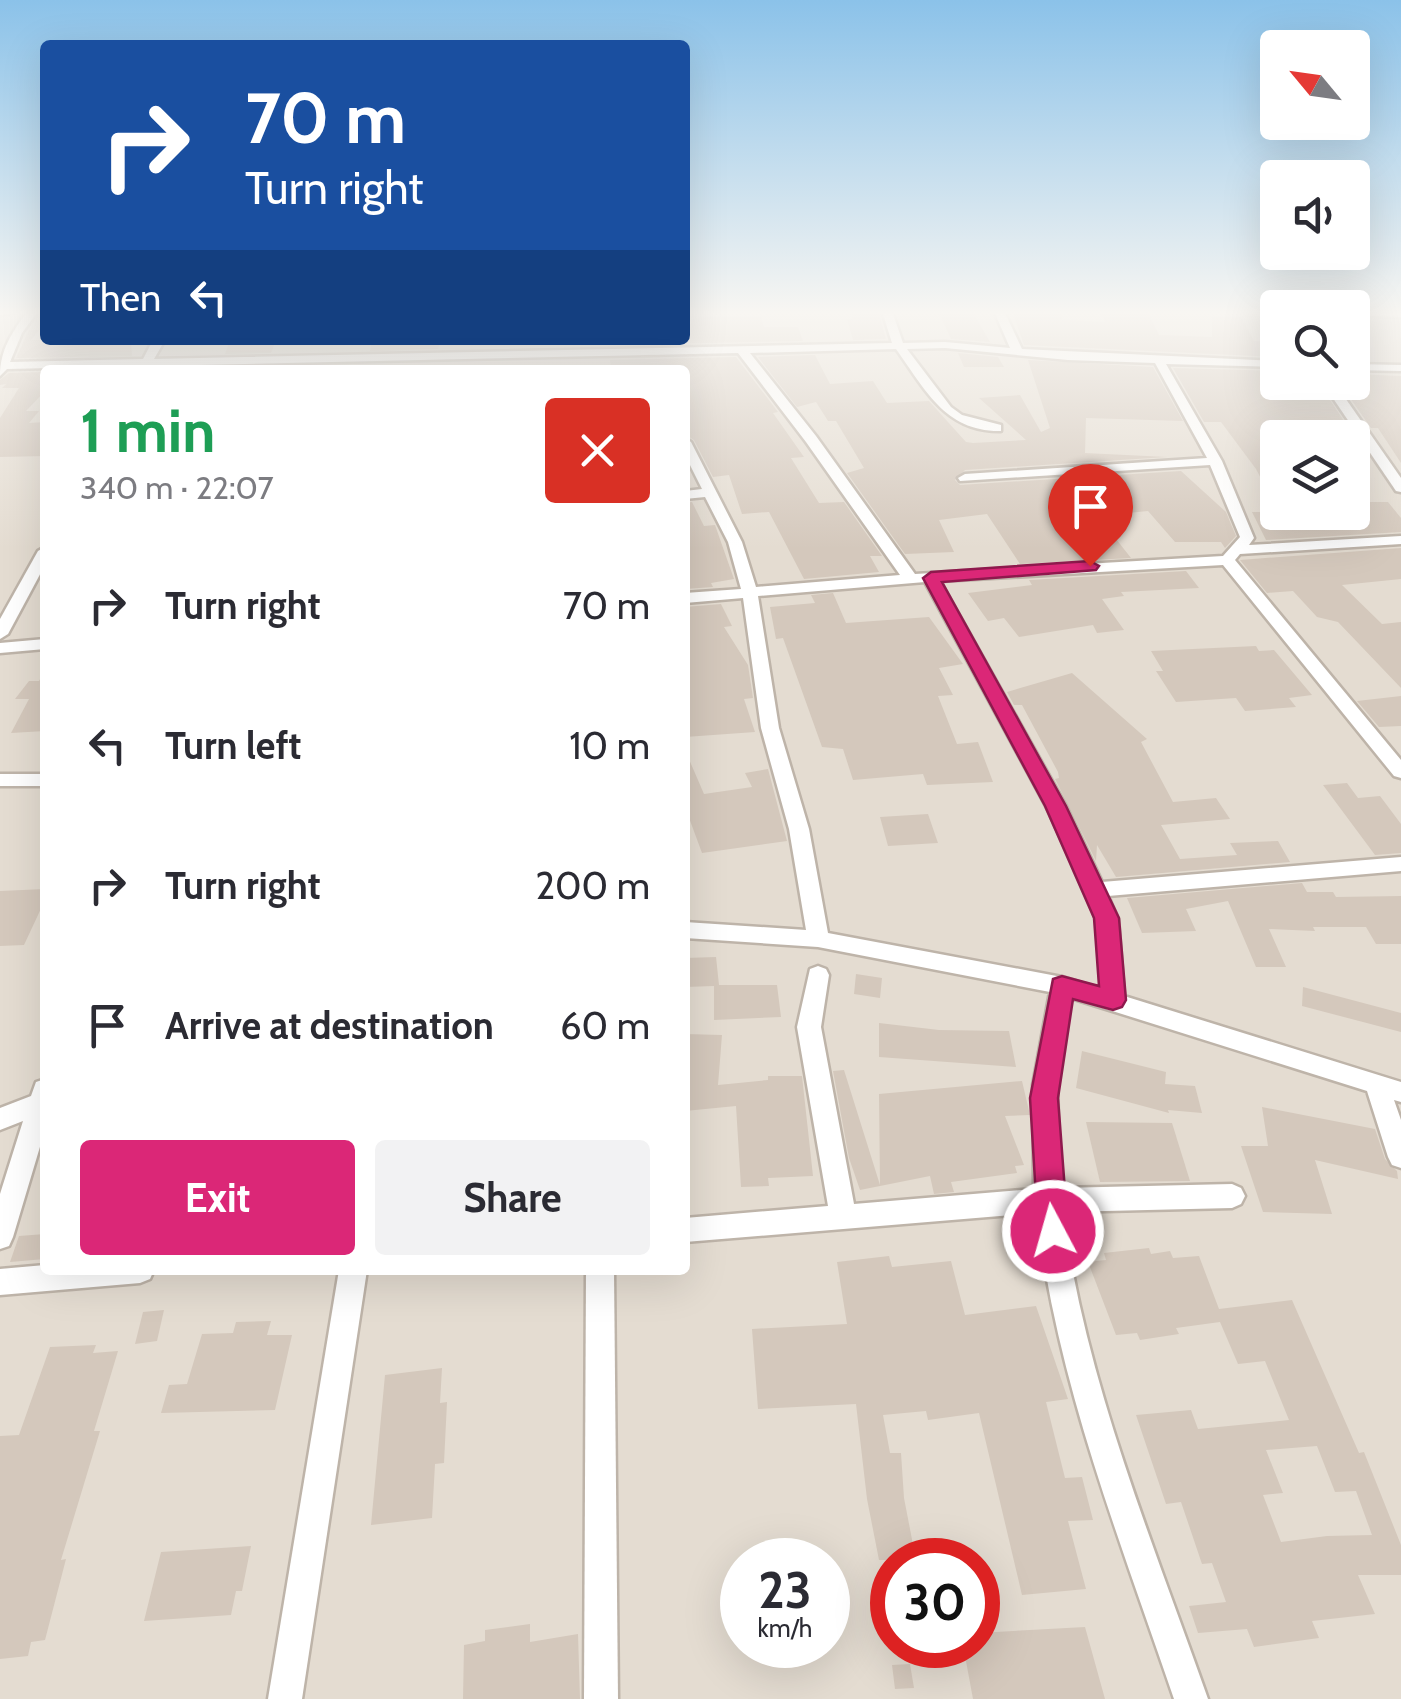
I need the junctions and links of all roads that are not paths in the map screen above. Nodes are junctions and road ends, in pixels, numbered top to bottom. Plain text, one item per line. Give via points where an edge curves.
1 (773, 390) edge
2 (932, 390) edge
3 (1175, 390) edge
4 (1340, 400) edge
5 (997, 428) dead end
6 (690, 452) edge
7 (1215, 461) junction
8 (965, 478) dead end
9 (1401, 488) edge
10 (711, 492) junction
11 (690, 494) edge
12 (1401, 540) edge
13 (1232, 555) junction
14 (40, 560) edge
15 (910, 578) junction
16 (931, 578) junction
17 (750, 592) junction
18 (690, 598) edge
19 (0, 634) edge
20 (40, 644) edge
21 (0, 648) edge
22 (1401, 772) edge
23 (0, 780) edge
24 (40, 780) edge
25 (1401, 864) edge
26 (1095, 890) junction
27 (690, 930) edge
28 (818, 938) junction
29 (818, 976) dead end
30 (1062, 986) junction
31 (1113, 1000) junction
32 (1389, 1088) edge
33 (40, 1100) edge
34 (40, 1111) edge
35 (0, 1119) edge
36 (1401, 1157) edge
37 (1232, 1196) dead end
38 (1049, 1200) junction
39 (843, 1217) junction
40 (690, 1230) edge
41 (0, 1237) edge
42 (82, 1275) edge
43 (352, 1275) edge
44 (600, 1275) edge
45 (0, 1282) edge
46 (285, 1699) edge
47 (601, 1699) edge
48 (1191, 1699) edge

1 - 15 street
2 - 5 street via 958,418
3 - 7 street
4 - 9 street
6 - 10 street
7 - 8 street
7 - 13 street via 1247,538
10 - 11 street
10 - 17 street
12 - 13 street
13 - 16 street
13 - 22 street
14 - 19 street
15 - 16 street
15 - 17 street
16 - 26 street
17 - 18 street
17 - 28 street via 770,728 799,829
20 - 21 street
23 - 24 street
25 - 26 street
26 - 31 street via 1106,918
27 - 28 street
28 - 30 street
29 - 39 street via 808,1027
30 - 31 street
30 - 38 street via 1044,1098
31 - 32 street
32 - 36 street
33 - 35 street
34 - 41 street
37 - 38 street
38 - 39 street
38 - 48 street via 1066,1310
39 - 40 street
42 - 45 street
43 - 46 street
44 - 47 street

